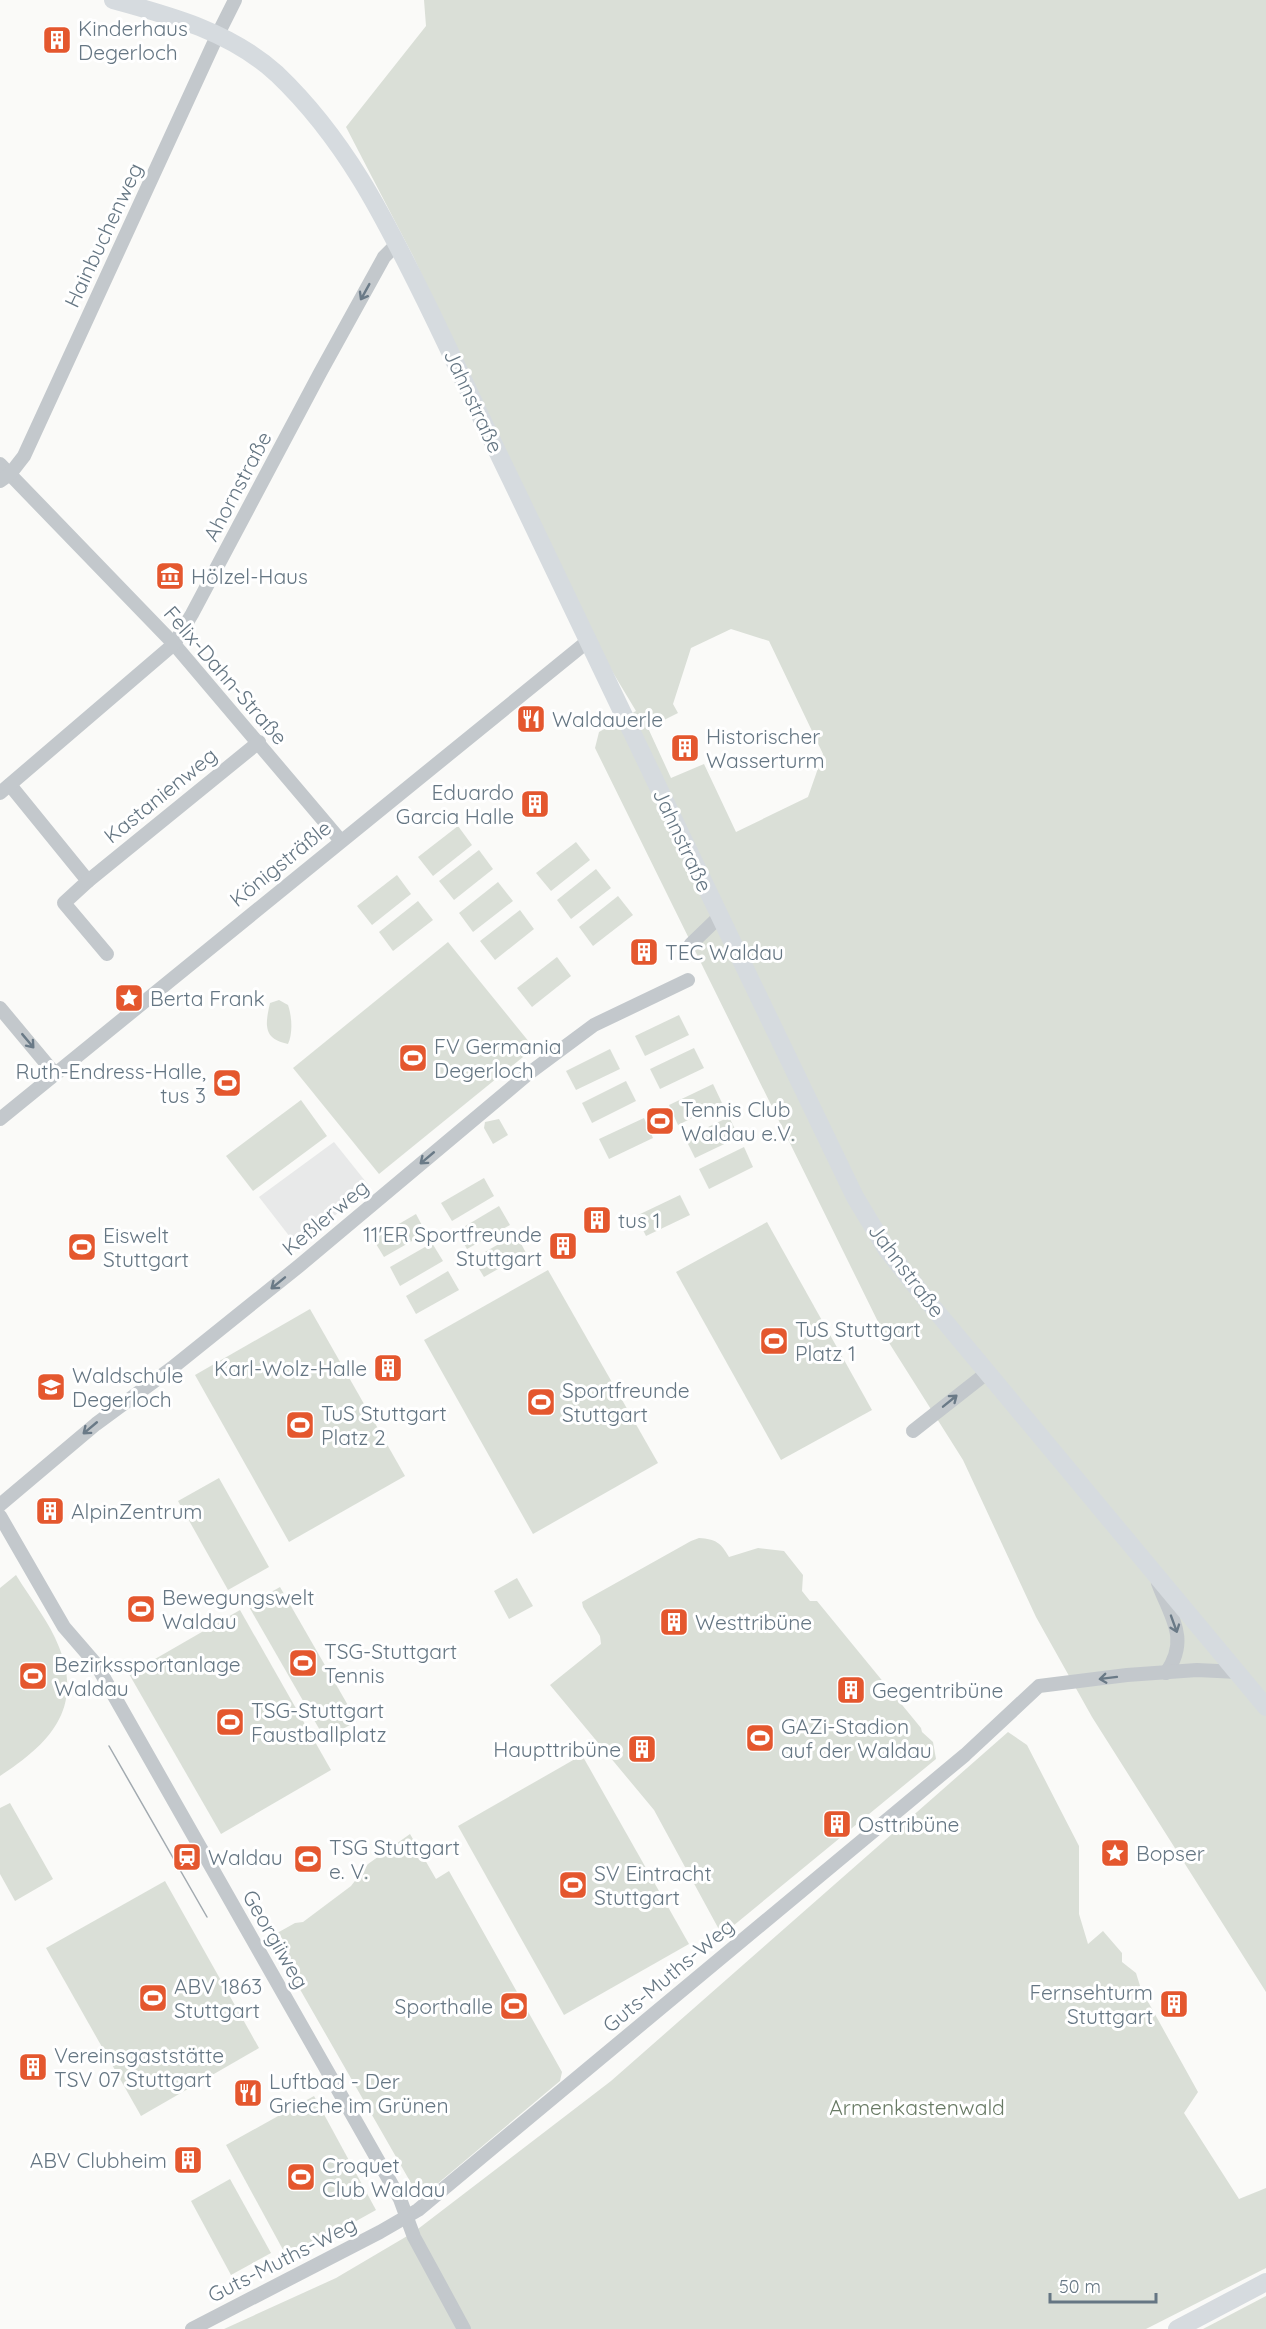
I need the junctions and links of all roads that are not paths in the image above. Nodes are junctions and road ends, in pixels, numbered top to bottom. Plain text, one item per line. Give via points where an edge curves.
1 (113, 0) edge
2 (235, 0) edge
3 (218, 34) junction
4 (397, 244) junction
5 (0, 464) edge
6 (5, 478) edge
7 (588, 641) junction
8 (174, 644) junction
9 (259, 742) junction
10 (5, 789) edge
11 (341, 841) junction
12 (88, 881) junction
13 (719, 917) junction
14 (107, 954) dead end
15 (684, 956) dead end
16 (688, 980) dead end
17 (0, 1008) edge
18 (55, 1074) junction
19 (0, 1119) edge
20 (988, 1372) junction
21 (913, 1431) dead end
22 (0, 1505) edge
23 (0, 1516) edge
24 (1155, 1574) junction
25 (1238, 1672) junction
26 (1166, 1673) junction
27 (1266, 1707) edge
28 (407, 2218) junction
29 (1266, 2282) edge
30 (192, 2329) edge
31 (464, 2329) edge
32 (1177, 2329) edge

1 - 3 main road, Jahnstraße
2 - 3 street, Hainbuchenweg
3 - 4 main road, Jahnstraße via 275,73 325,127 362,178
3 - 6 street, Hainbuchenweg via 24,456
4 - 7 main road, Jahnstraße
4 -> 8 street, Ahornstraße via 384,257
5 - 6 street, Felix-Dahn-Straße
6 - 8 street, Felix-Dahn-Straße
7 - 11 street, Königsträßle
7 - 13 main road, Jahnstraße
8 - 9 street, Felix-Dahn-Straße
8 - 10 street, Ahornstraße
9 - 11 street, Felix-Dahn-Straße
9 - 12 street, Kastanienweg
10 - 12 street
11 - 18 street, Königsträßle
12 - 14 street, Kastanienweg via 64,903
13 - 15 street
13 - 20 main road, Jahnstraße via 855,1197 887,1250
16 -> 22 street, Keßlerweg via 594,1025 528,1074 299,1266 96,1424
17 -> 18 street
18 - 19 street, Königsträßle
21 -> 20 street
20 - 24 main road, Jahnstraße
23 - 28 street, Georgiiweg via 64,1627 96,1664 400,2199
24 - 25 main road, Jahnstraße
24 -> 26 street via 1177,1629 1179,1646
25 - 26 street, Guts-Muths-Weg
25 - 27 main road, Jahnstraße
26 -> 28 street, Guts-Muths-Weg via 1039,1686 965,1755
28 - 30 street, Guts-Muths-Weg
28 - 31 street, Georgiiweg
29 - 32 main road

